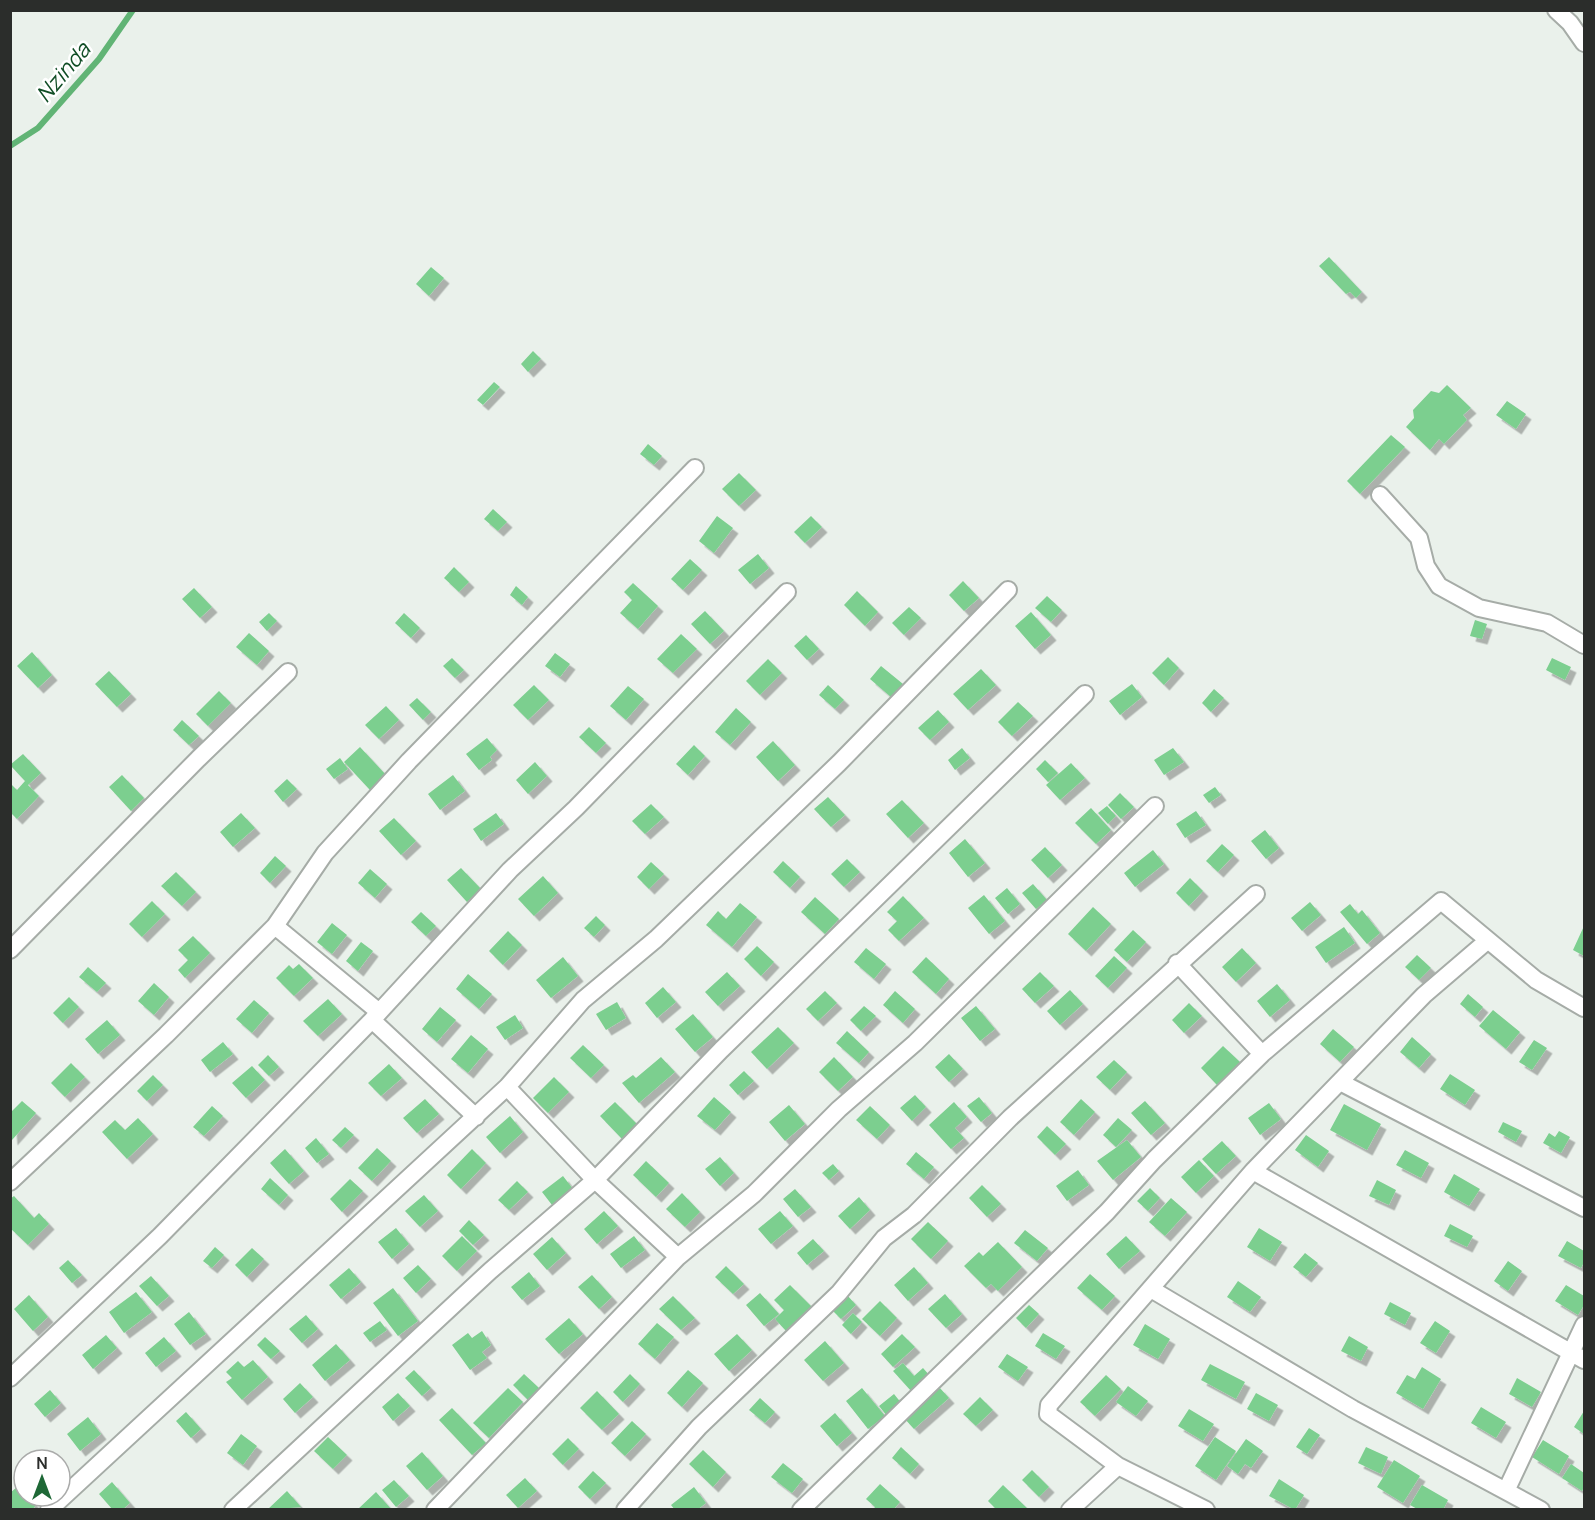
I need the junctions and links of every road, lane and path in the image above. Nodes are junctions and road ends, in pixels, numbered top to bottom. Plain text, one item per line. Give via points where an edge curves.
1 (1556, 10) edge
2 (1584, 43) edge
3 (694, 468) dead end
4 (1380, 495) dead end
5 (1008, 590) dead end
6 (787, 592) dead end
7 (1584, 645) edge
8 (288, 672) dead end
9 (1085, 694) dead end
10 (1155, 806) dead end
11 (1256, 894) dead end
12 (275, 926) junction
13 (1487, 941) junction
14 (10, 950) edge
15 (1177, 963) junction
16 (1584, 1008) edge
17 (375, 1016) junction
18 (1262, 1054) junction
19 (1340, 1082) junction
20 (507, 1087) junction
21 (476, 1117) junction
22 (1253, 1171) junction
23 (595, 1180) junction
24 (10, 1182) edge
25 (1584, 1208) edge
26 (678, 1257) junction
27 (1151, 1289) junction
28 (1584, 1325) edge
29 (1579, 1356) edge
30 (10, 1378) edge
31 (1118, 1466) junction
32 (1506, 1491) junction
33 (49, 1509) edge
34 (232, 1509) edge
35 (435, 1509) edge
36 (625, 1509) edge
37 (801, 1509) edge
38 (1070, 1509) edge
39 (1206, 1509) edge
40 (1541, 1509) edge

1 - 2 street
3 - 12 street via 409,761 325,853
4 - 7 street via 1419,538 1426,566 1439,586 1479,608 1547,623
5 - 20 street via 822,779 656,939 583,1000
6 - 17 street via 510,870
8 - 14 street
9 - 23 street via 721,1050
10 - 26 street via 915,1043 839,1109 754,1194
11 - 15 street
12 - 17 street
12 - 24 street
13 - 16 street via 1536,980
13 - 18 street via 1441,902
13 - 19 street via 1424,996
15 - 18 street
15 - 36 street via 914,1215 884,1238 839,1293 699,1427
17 - 21 street
17 - 30 street via 160,1236
18 - 37 street via 1107,1212
19 - 22 street
19 - 25 street
20 - 21 street
20 - 23 street
21 - 33 street
22 - 27 street
22 - 29 street
23 - 26 street
23 - 34 street via 490,1270
26 - 35 street
27 - 31 street via 1049,1405 1048,1414
27 - 32 street via 1353,1409
28 - 29 street
29 - 32 street
31 - 38 street
31 - 39 street
32 - 40 street

